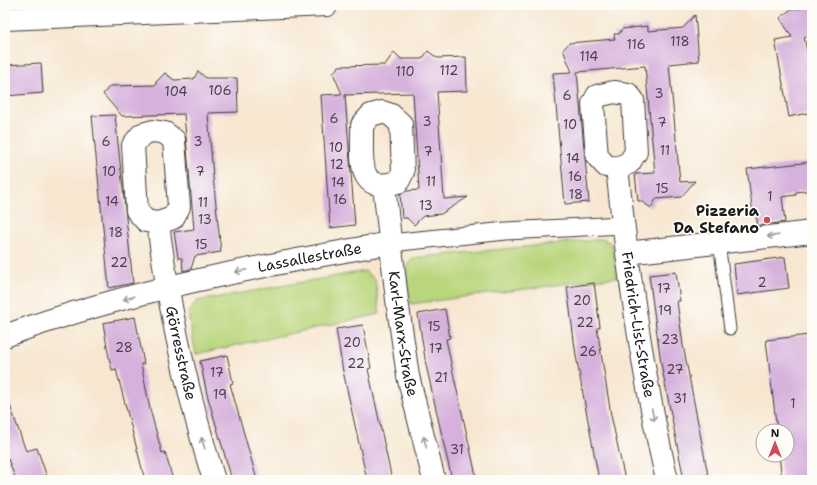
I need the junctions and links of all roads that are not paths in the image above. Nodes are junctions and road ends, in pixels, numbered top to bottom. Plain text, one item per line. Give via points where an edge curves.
1 (327, 5) edge
2 (5, 19) edge
3 (617, 168) dead end
4 (384, 186) dead end
5 (158, 224) dead end
6 (623, 225) junction
7 (812, 232) edge
8 (719, 242) junction
9 (390, 244) junction
10 (626, 253) junction
11 (166, 286) junction
12 (730, 329) dead end
13 (5, 336) edge
14 (214, 480) edge
15 (434, 480) edge
16 (668, 480) edge

1 - 2 street
3 - 6 street, Friedrich-List-Straße
4 - 9 street, Karl-Marx-Straße
5 - 11 street, Görresstraße
6 - 9 street, Lassallestraße via 506,231
6 - 10 street, Friedrich-List-Straße
7 -> 8 street
8 - 10 street
8 - 12 lane
9 -> 11 street, Lassallestraße
15 -> 9 street, Karl-Marx-Straße via 408,376
10 -> 16 street, Friedrich-List-Straße via 640,348
11 -> 13 street, Lassallestraße
14 -> 11 street, Görresstraße via 196,420

